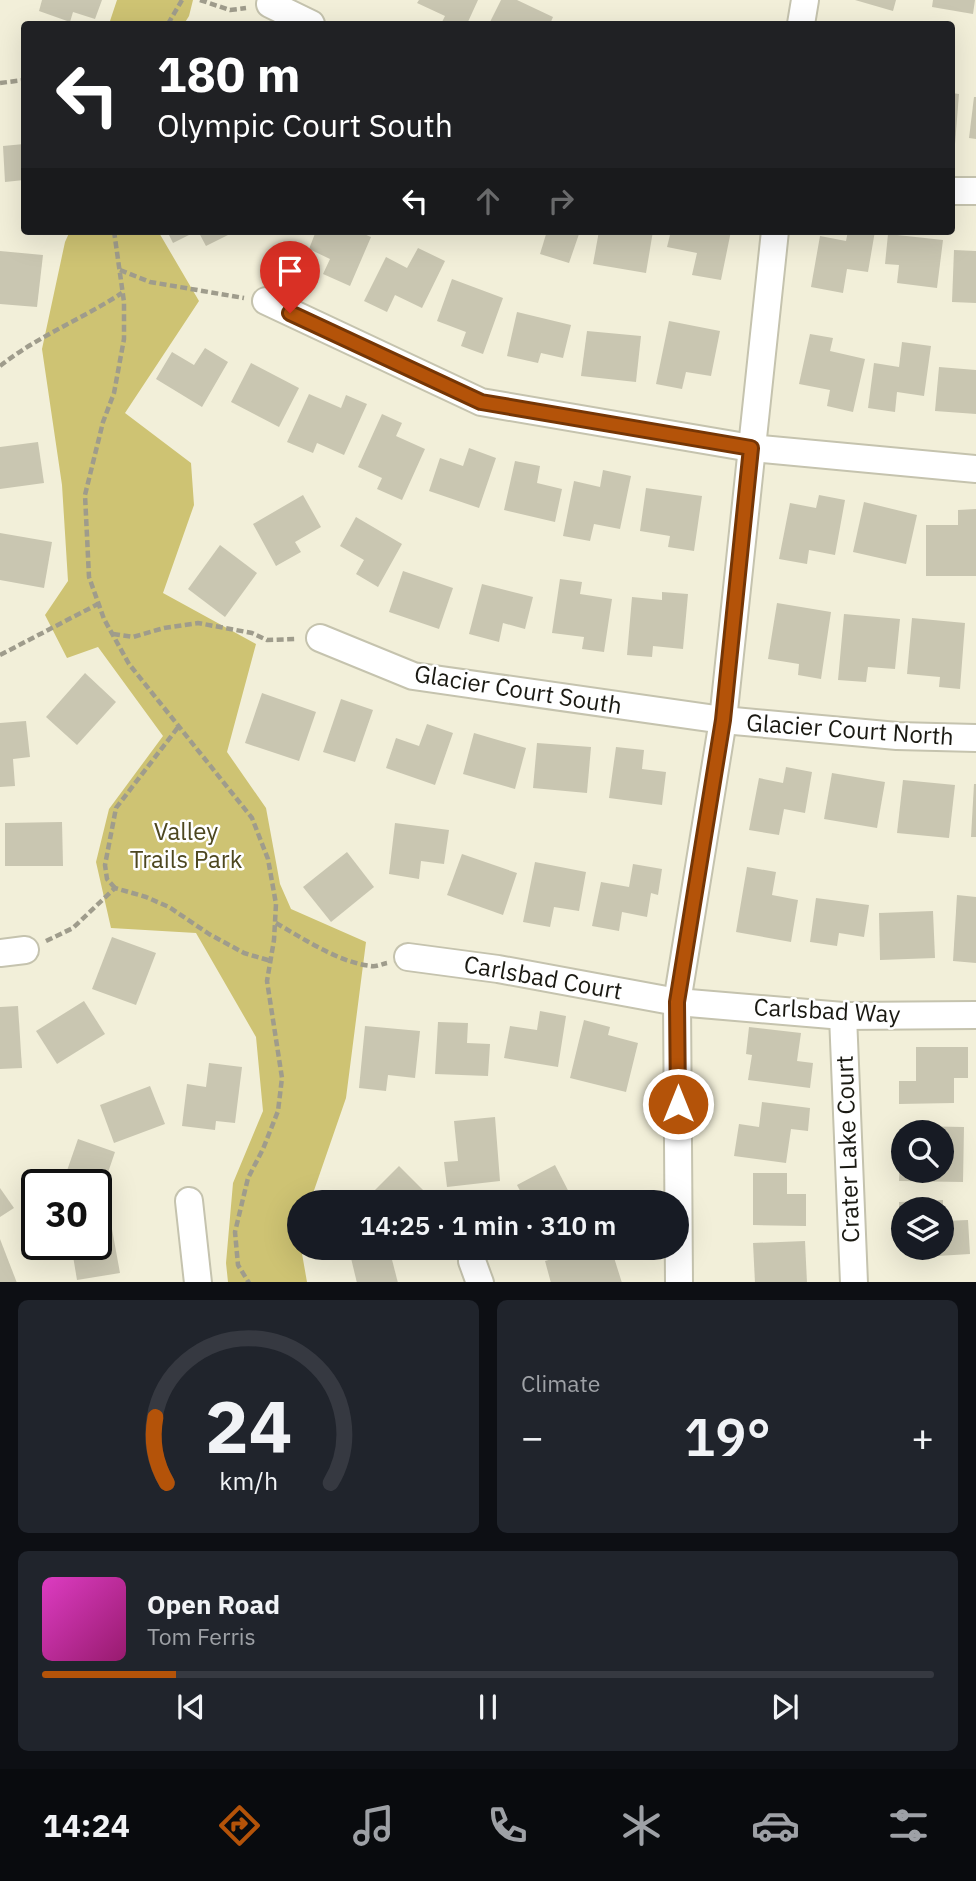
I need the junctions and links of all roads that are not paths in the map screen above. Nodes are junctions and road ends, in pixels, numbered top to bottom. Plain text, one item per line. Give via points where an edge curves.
1 (805, 0) edge
2 (270, 4) road end
3 (305, 21) edge
4 (802, 21) edge
5 (955, 191) edge
6 (976, 191) edge
7 (775, 235) edge
8 (266, 301) road end
9 (751, 448) junction
10 (976, 469) edge
11 (320, 638) road end
12 (723, 720) junction
13 (976, 738) edge
14 (408, 957) road end
15 (677, 1002) junction
16 (976, 1015) edge
17 (843, 1016) junction
18 (189, 1201) dead end
19 (198, 1282) edge
20 (679, 1282) edge
21 (854, 1282) edge

1 - 4 street
2 - 3 street
5 - 6 street
7 - 9 street
8 - 9 street via 481,402
9 - 10 street
9 - 12 street
11 - 12 street, Glacier Court South via 413,676
12 - 13 street, Glacier Court North via 897,736
12 - 15 street
14 - 15 street, Carlsbad Court
15 - 17 street, Carlsbad Way
15 - 20 street
16 - 17 street, Carlsbad Way
17 - 21 street, Crater Lake Court
18 - 19 street

